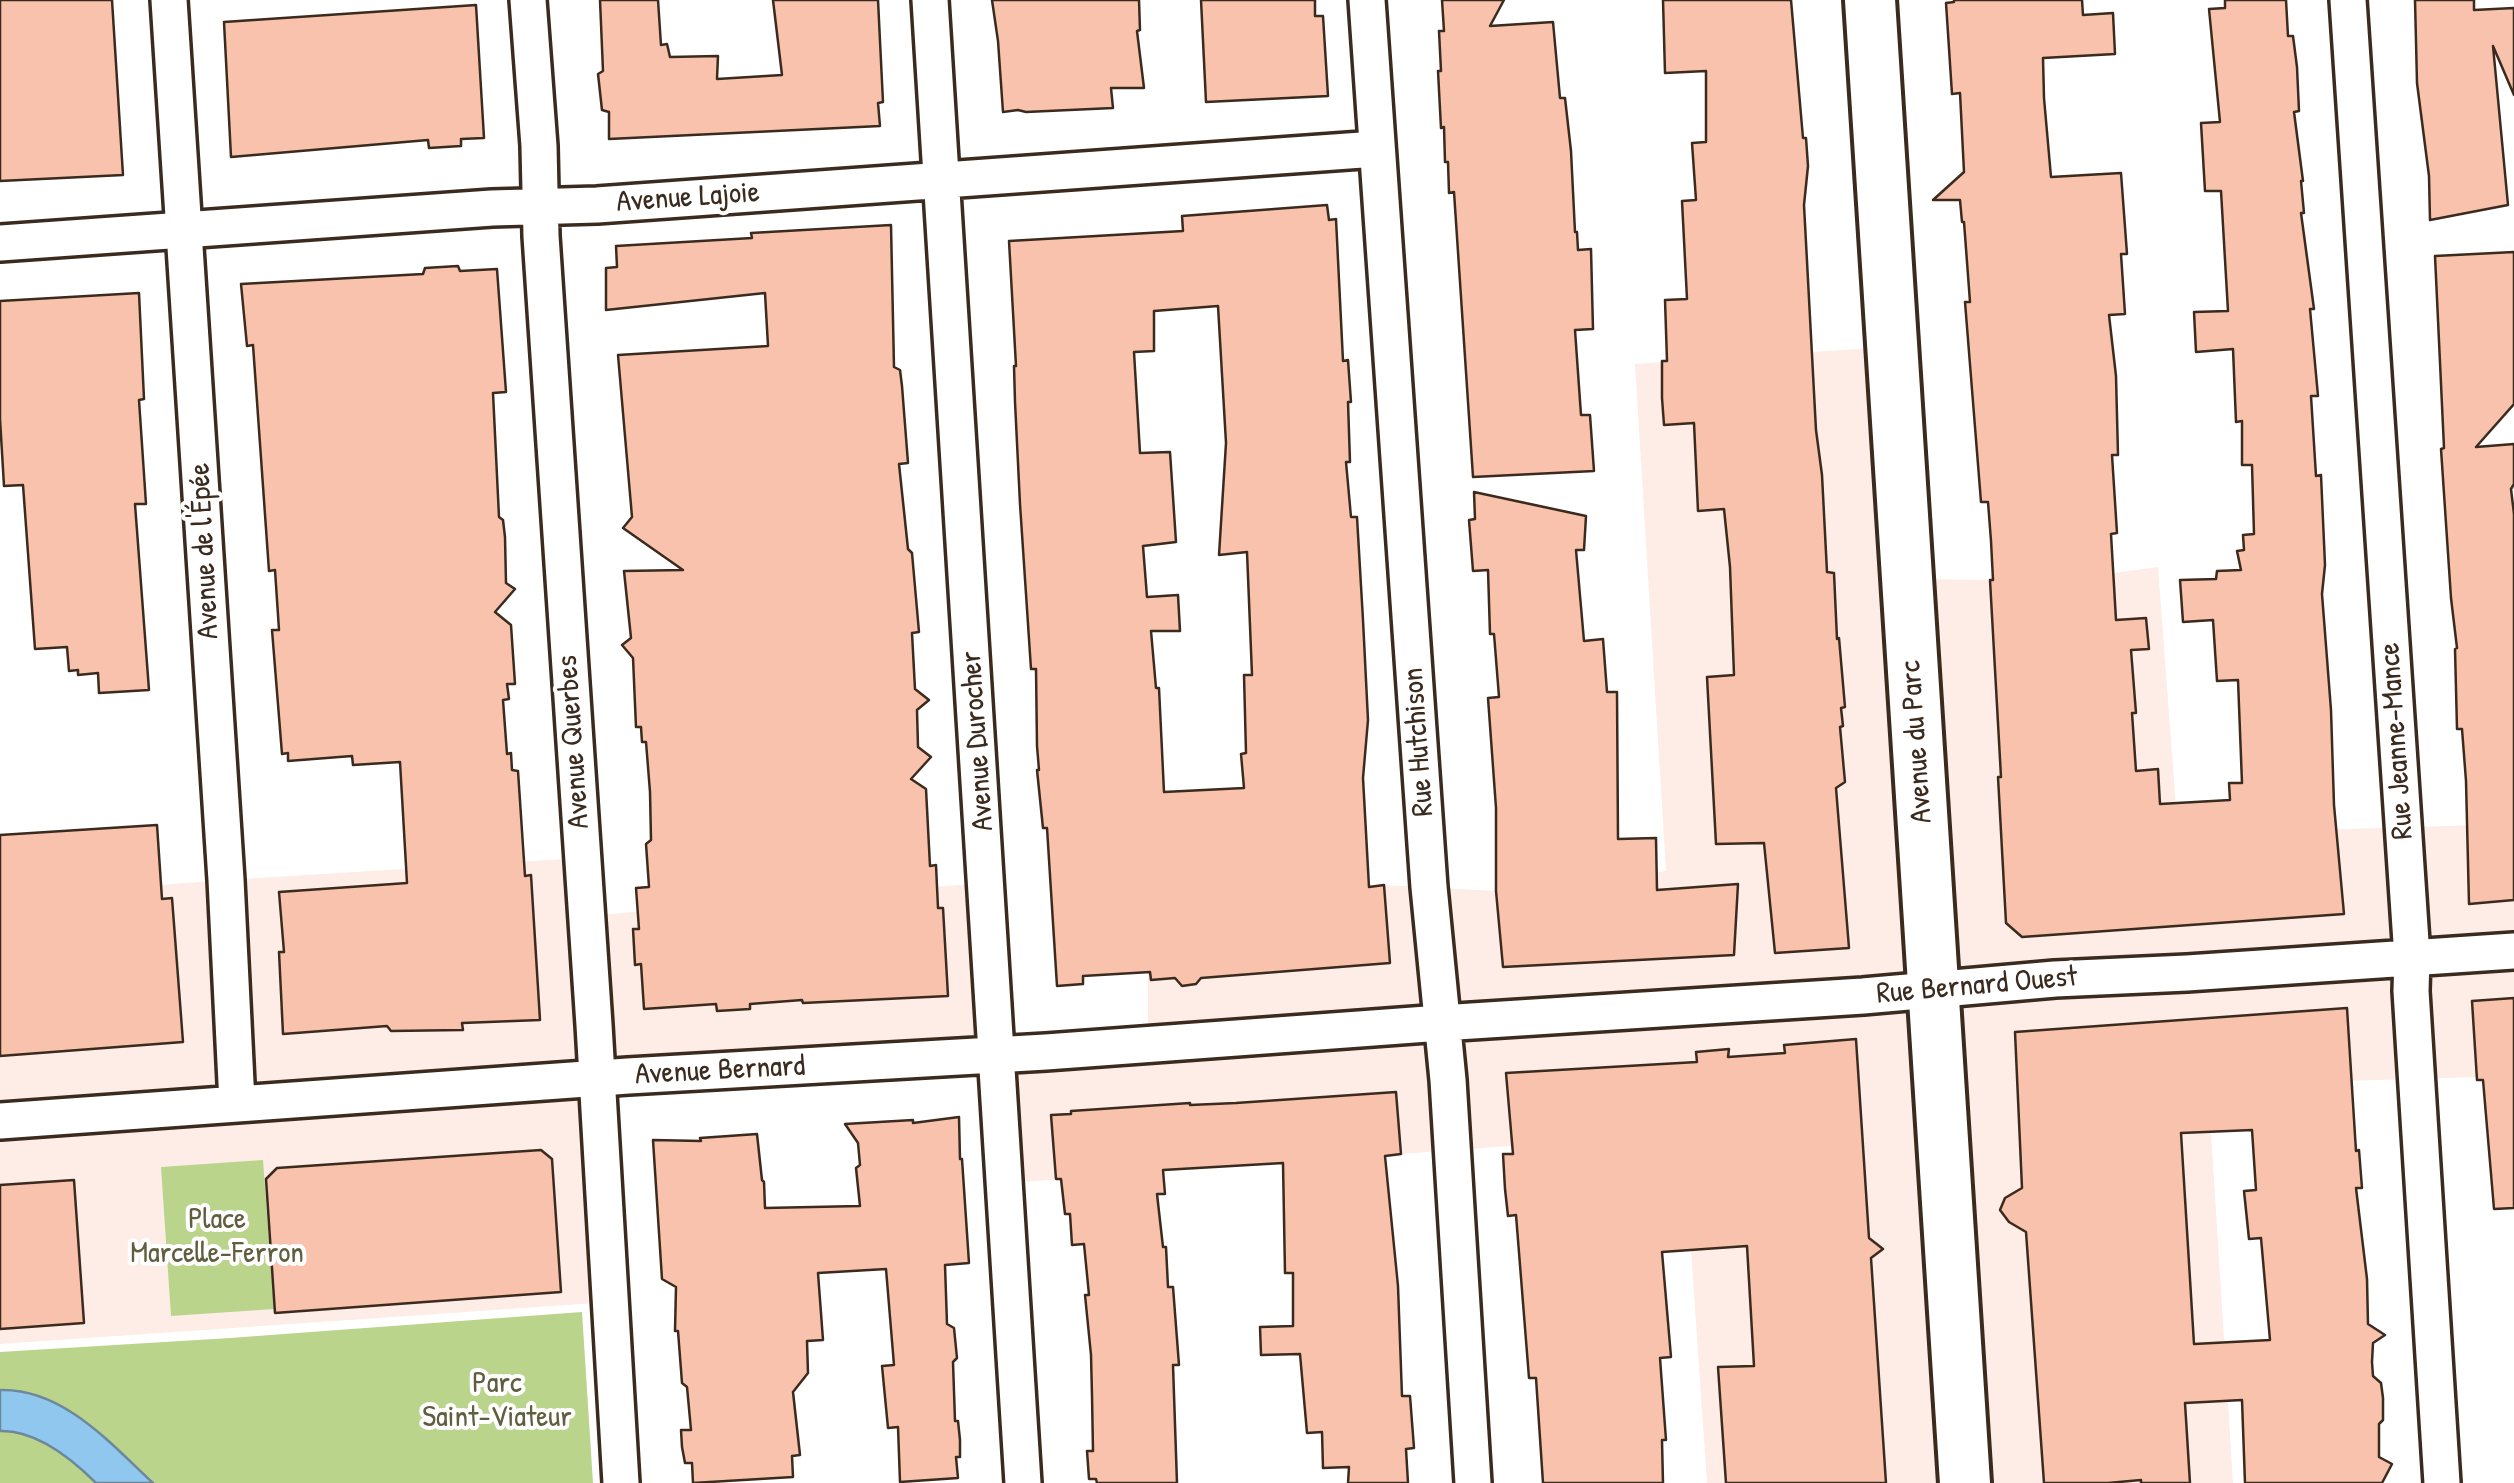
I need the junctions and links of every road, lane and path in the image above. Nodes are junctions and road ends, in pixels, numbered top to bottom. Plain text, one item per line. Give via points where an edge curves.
1 (170, 0) edge
2 (528, 0) edge
3 (930, 0) edge
4 (1367, 0) edge
5 (1870, 0) edge
6 (2348, 0) edge
7 (1376, 149) junction
8 (943, 181) junction
9 (539, 207) junction
10 (183, 230) junction
11 (0, 243) edge
12 (2514, 951) edge
13 (2412, 958) junction
14 (1933, 990) junction
15 (1441, 1023) junction
16 (998, 1054) junction
17 (596, 1079) junction
18 (238, 1103) junction
19 (0, 1121) edge
20 (621, 1483) edge
21 (1023, 1483) edge
22 (1473, 1483) edge
23 (1965, 1483) edge
24 (2442, 1483) edge

1 - 10 street, Avenue de l'Épée
2 - 9 street, Avenue Querbes
3 - 8 street, Avenue Durocher
4 - 7 street, Rue Hutchison
5 - 14 main road, Avenue du Parc
6 - 13 street, Rue Jeanne-Mance
7 - 8 street, Avenue Lajoie
7 - 15 street, Rue Hutchison
8 - 9 street, Avenue Lajoie
8 - 16 street, Avenue Durocher
9 - 10 street, Avenue Lajoie
9 - 17 street, Avenue Querbes
10 - 11 street, Avenue Lajoie
10 - 18 street, Avenue de l'Épée
12 - 13 street, Rue Bernard Ouest
13 - 14 street, Rue Bernard Ouest
13 - 24 street, Rue Jeanne-Mance
14 - 15 street, Rue Bernard Ouest
14 - 23 main road, Avenue du Parc
15 - 16 street, Avenue Bernard
15 - 22 street, Rue Hutchison
16 - 17 street, Avenue Bernard
16 - 21 street, Avenue Durocher
17 - 18 street, Avenue Bernard
17 - 20 street, Avenue Querbes
18 - 19 street, Avenue Bernard

